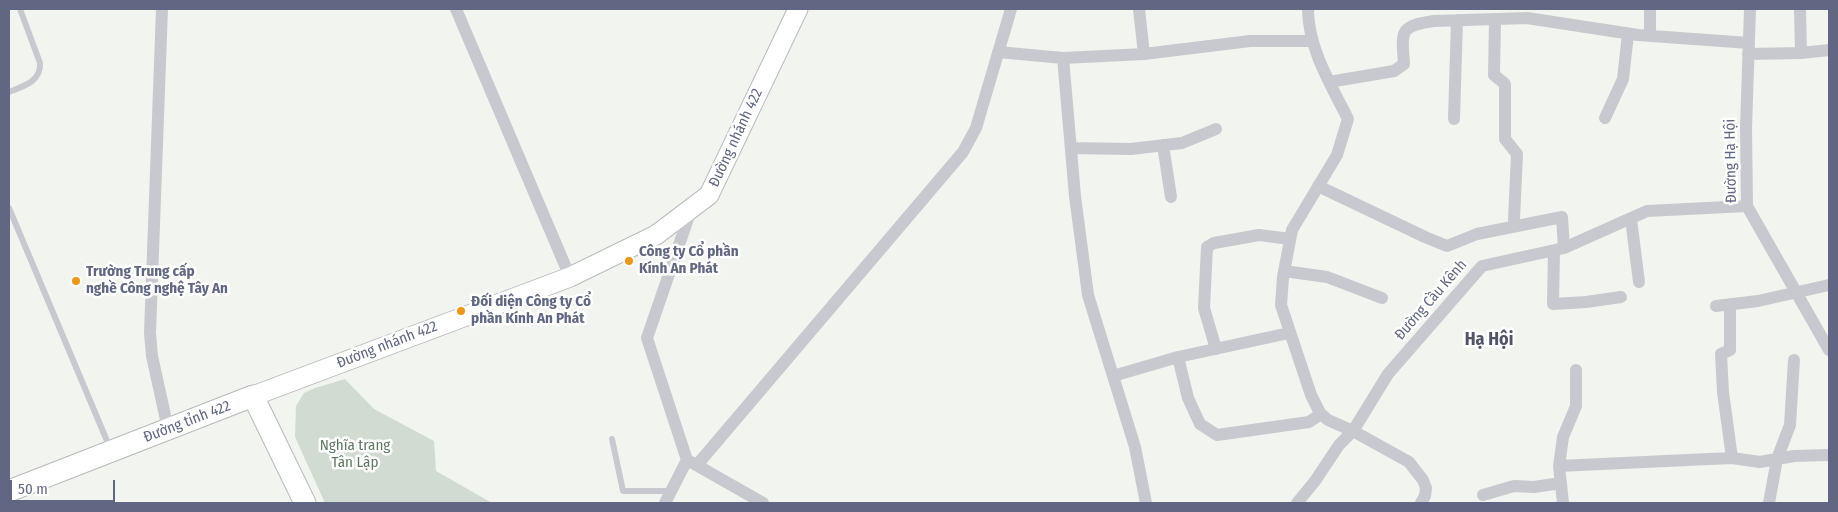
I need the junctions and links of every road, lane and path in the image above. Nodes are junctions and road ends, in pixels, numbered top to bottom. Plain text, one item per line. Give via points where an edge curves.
1 (20, 9) edge
2 (162, 9) edge
3 (456, 9) edge
4 (798, 9) edge
5 (1011, 9) edge
6 (1139, 9) edge
7 (1308, 9) edge
8 (1650, 9) edge
9 (1750, 9) edge
10 (1800, 9) edge
11 (1434, 15) edge
12 (1547, 15) edge
13 (1495, 19) junction
14 (1457, 20) junction
15 (1628, 34) junction
16 (1650, 36) junction
17 (1312, 41) junction
18 (1749, 48) junction
19 (1829, 50) edge
20 (998, 52) junction
21 (1801, 53) junction
22 (1144, 54) junction
23 (1063, 58) junction
24 (1329, 82) junction
25 (9, 92) edge
26 (1605, 118) dead end
27 (1454, 119) dead end
28 (1216, 129) dead end
29 (1163, 145) junction
30 (1071, 148) junction
31 (1318, 186) junction
32 (1171, 196) dead end
33 (1747, 206) junction
34 (9, 208) edge
35 (691, 208) junction
36 (1514, 219) dead end
37 (1631, 219) junction
38 (1290, 239) junction
39 (1559, 249) junction
40 (1284, 271) junction
41 (570, 277) junction
42 (1639, 282) dead end
43 (1829, 285) edge
44 (1796, 292) junction
45 (1620, 297) dead end
46 (1382, 298) dead end
47 (1730, 304) junction
48 (1716, 306) dead end
49 (1289, 333) junction
50 (1216, 349) junction
51 (1829, 350) edge
52 (1178, 358) junction
53 (1794, 360) dead end
54 (1576, 370) dead end
55 (1113, 376) junction
56 (253, 396) junction
57 (1321, 414) junction
58 (168, 429) junction
59 (1353, 431) junction
60 (612, 439) dead end
61 (111, 451) junction
62 (1829, 455) edge
63 (1732, 458) junction
64 (1777, 459) junction
65 (692, 462) junction
66 (1559, 466) junction
67 (1561, 483) junction
68 (9, 491) edge
69 (671, 491) junction
70 (1483, 494) dead end
71 (305, 503) edge
72 (665, 503) edge
73 (763, 503) edge
74 (1146, 503) edge
75 (1297, 503) edge
76 (1421, 503) edge
77 (1563, 503) edge
78 (1769, 503) edge

1 - 25 lane via 40,70 33,81
2 - 58 street via 150,333
3 - 41 street
4 - 35 street, Đường nhánh 422 via 709,195
5 - 20 street
6 - 22 street
7 - 17 street
8 - 16 street
9 - 18 street, Đường Hạ Hội
10 - 21 street
11 - 14 street
11 - 24 street via 1406,30 1401,38 1404,64 1394,71
12 - 13 street
12 - 15 street
13 - 14 street
13 - 36 street via 1494,75 1505,84 1505,139 1517,154
14 - 27 street
15 - 16 street
15 - 26 street via 1623,79
16 - 18 street
17 - 22 street via 1250,41
17 - 24 street
18 - 21 street
18 - 33 street, Đường Hạ Hội
19 - 21 street
20 - 23 street
20 - 65 street via 976,128 963,152
22 - 23 street
23 - 30 street
24 - 31 street via 1348,120 1337,155
28 - 29 street via 1182,143
29 - 30 street via 1131,149
29 - 32 street
30 - 55 street via 1088,296
31 - 38 street
31 - 39 street via 1447,246 1477,234 1562,217
33 - 37 street, Đường Cầu Kênh via 1647,212
33 - 44 street, Đường Hạ Hội
34 - 61 lane
35 - 41 street, Đường nhánh 422 via 656,235
35 - 65 street via 647,338
37 - 39 street, Đường Cầu Kênh
37 - 42 street
38 - 40 street
38 - 50 street via 1259,236 1214,243 1208,247 1204,308
39 - 45 street via 1553,304
39 - 59 street, Đường Cầu Kênh via 1482,266 1388,374
40 - 46 street via 1328,277
40 - 49 street via 1281,305
41 - 56 street, Đường nhánh 422
43 - 44 street
44 - 47 street
44 - 51 street, Đường Hạ Hội
47 - 48 street
47 - 63 street via 1730,350 1720,354
49 - 50 street
49 - 57 street via 1311,396
50 - 52 street
52 - 55 street
52 - 57 street via 1188,398 1200,424 1217,435 1309,422
53 - 64 street via 1790,424
54 - 66 street via 1576,406 1563,437
55 - 74 street via 1135,447
56 - 58 main road, Đường tỉnh 422
56 - 71 main road
57 - 59 street
58 - 61 main road, Đường tỉnh 422
59 - 75 street, Đường Cầu Kênh
59 - 76 street via 1409,462 1426,488
60 - 69 lane via 623,491
61 - 68 main road, Đường tỉnh 422
62 - 64 street
63 - 64 street via 1760,462
63 - 66 street
64 - 78 street
65 - 69 street
65 - 73 street
66 - 67 street
67 - 70 street via 1514,486
67 - 77 street
69 - 72 street

